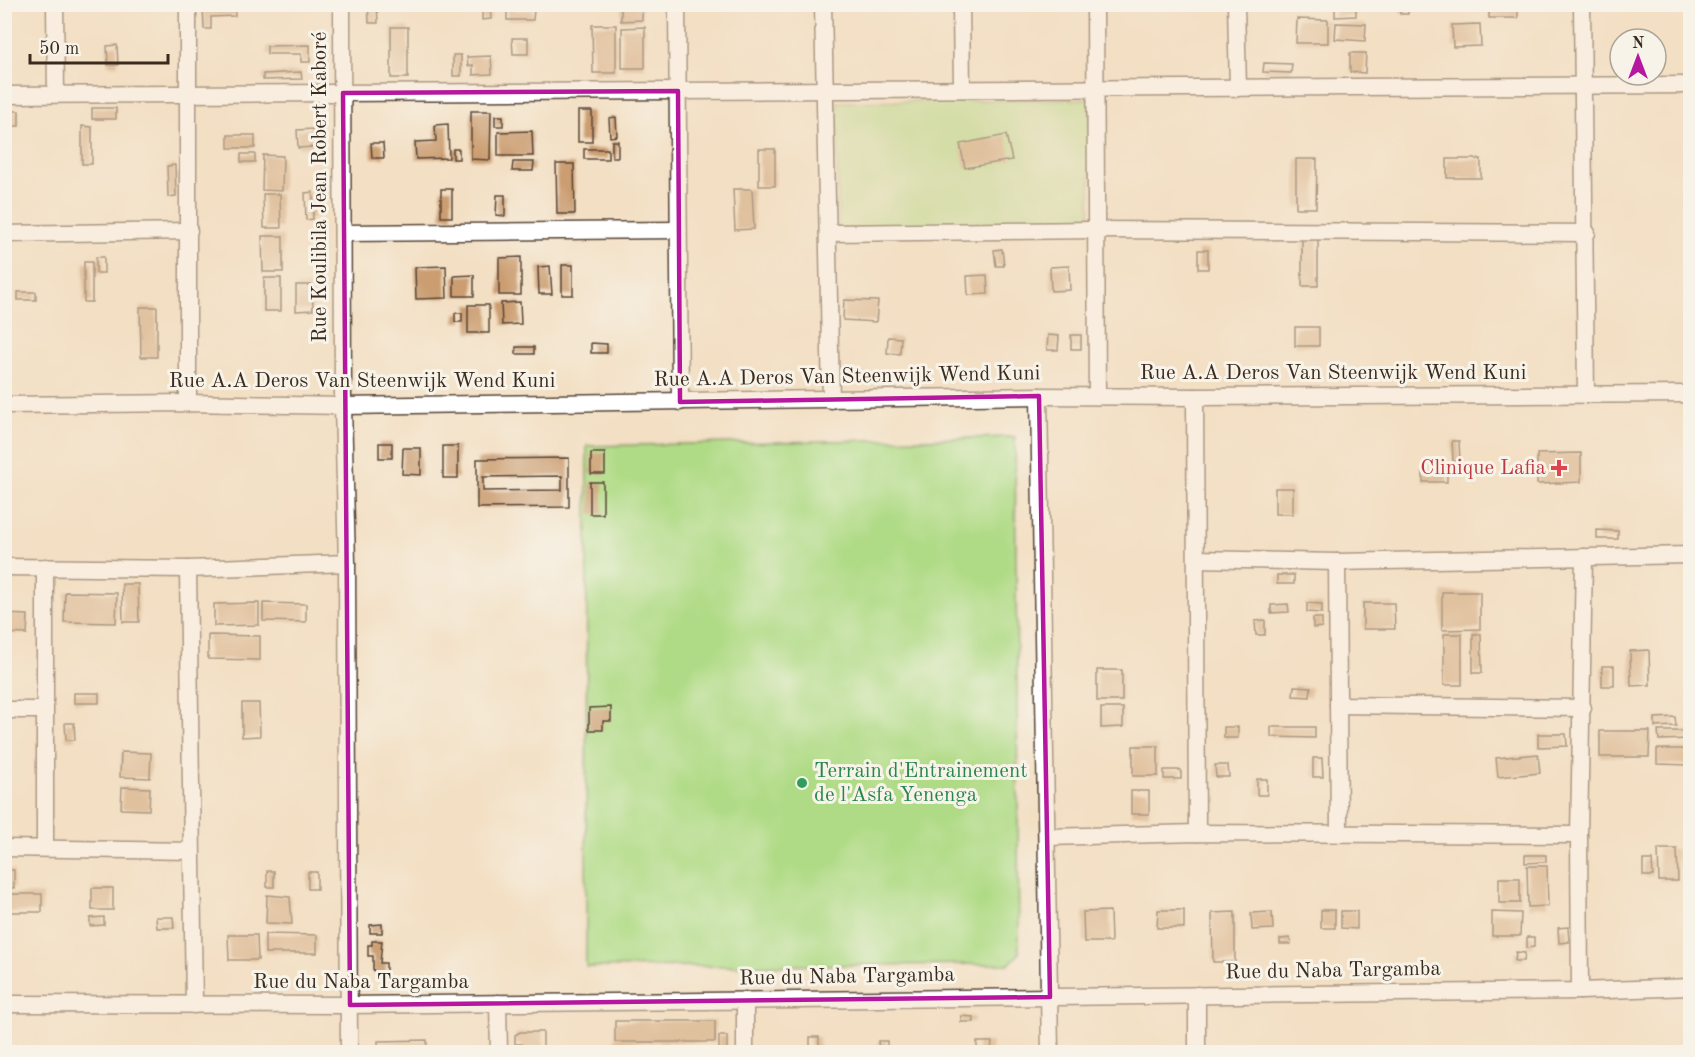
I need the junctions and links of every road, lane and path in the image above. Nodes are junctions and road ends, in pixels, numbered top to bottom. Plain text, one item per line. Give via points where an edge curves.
1 (55, 4) edge
2 (189, 4) edge
3 (342, 4) edge
4 (677, 4) edge
5 (823, 4) edge
6 (961, 4) edge
7 (1095, 4) edge
8 (1236, 4) edge
9 (1582, 4) edge
10 (1690, 85) edge
11 (1584, 86) junction
12 (1238, 88) junction
13 (962, 89) junction
14 (1095, 89) junction
15 (678, 91) junction
16 (825, 91) junction
17 (343, 93) junction
18 (4, 94) edge
19 (56, 94) junction
20 (189, 94) junction
21 (678, 230) junction
22 (1096, 230) junction
23 (189, 231) junction
24 (343, 233) junction
25 (828, 233) junction
26 (1587, 233) junction
27 (4, 234) edge
28 (1690, 394) edge
29 (1586, 395) junction
30 (1040, 396) junction
31 (1097, 396) junction
32 (1195, 397) junction
33 (831, 400) junction
34 (680, 402) junction
35 (188, 404) junction
36 (4, 405) edge
37 (343, 406) junction
38 (1690, 555) edge
39 (1584, 557) junction
40 (1197, 559) junction
41 (1337, 562) junction
42 (347, 563) junction
43 (4, 567) edge
44 (45, 567) junction
45 (188, 569) junction
46 (1338, 705) junction
47 (1583, 708) junction
48 (4, 710) edge
49 (44, 710) junction
50 (1197, 833) junction
51 (1339, 833) junction
52 (1579, 835) junction
53 (1048, 837) junction
54 (4, 848) edge
55 (45, 848) junction
56 (191, 851) junction
57 (1690, 987) edge
58 (1580, 991) junction
59 (1197, 995) junction
60 (1050, 997) junction
61 (745, 1000) junction
62 (498, 1003) junction
63 (4, 1004) edge
64 (194, 1005) junction
65 (350, 1005) junction
66 (349, 1053) edge
67 (499, 1053) edge
68 (745, 1053) edge
69 (1050, 1053) edge
70 (1197, 1053) edge

1 - 19 street
2 - 20 street
3 - 17 street, Rue Koulibila Jean Robert Kaboré
4 - 15 street
5 - 16 street
6 - 13 street
7 - 14 street
8 - 12 street
9 - 11 street
10 - 11 street
11 - 12 street
11 - 26 street
12 - 14 street
13 - 14 street
13 - 16 street
14 - 22 street
15 - 16 street
15 - 17 street
15 - 21 street
16 - 25 street
17 - 20 street
17 - 24 street, Rue Koulibila Jean Robert Kaboré
18 - 19 street
19 - 20 street
20 - 23 street
21 - 24 street
21 - 34 street
22 - 25 street
22 - 26 street
22 - 31 street
23 - 27 street
23 - 35 street
24 - 37 street, Rue Koulibila Jean Robert Kaboré
25 - 33 street
26 - 29 street
28 - 29 street, Rue A.A Deros Van Steenwijk Wend Kuni
29 - 32 street, Rue A.A Deros Van Steenwijk Wend Kuni
30 - 31 street, Rue A.A Deros Van Steenwijk Wend Kuni
30 - 33 street, Rue A.A Deros Van Steenwijk Wend Kuni
30 - 53 street
31 - 32 street, Rue A.A Deros Van Steenwijk Wend Kuni
32 - 40 street
33 - 34 street, Rue A.A Deros Van Steenwijk Wend Kuni
34 - 37 street, Rue A.A Deros Van Steenwijk Wend Kuni
35 - 36 street, Rue A.A Deros Van Steenwijk Wend Kuni
35 - 37 street, Rue A.A Deros Van Steenwijk Wend Kuni
37 - 42 street, Rue Koulibila Jean Robert Kaboré
38 - 39 street
39 - 41 street
39 - 47 street
40 - 41 street
40 - 50 street
41 - 46 street
42 - 45 street
42 - 65 street, Rue Koulibila Jean Robert Kaboré
43 - 44 street
44 - 45 street
44 - 49 street
45 - 56 street
46 - 47 street
46 - 51 street
47 - 52 street
48 - 49 street
49 - 55 street
50 - 51 street
50 - 53 street
51 - 52 street
52 - 58 street
53 - 60 street
54 - 55 street
55 - 56 street
56 - 64 street
57 - 58 street, Rue du Naba Targamba
58 - 59 street, Rue du Naba Targamba
59 - 60 street, Rue du Naba Targamba
59 - 70 street
60 - 61 street, Rue du Naba Targamba
60 - 69 street
61 - 62 street, Rue du Naba Targamba
61 - 68 street
62 - 65 street, Rue du Naba Targamba
62 - 67 street
63 - 64 street, Rue du Naba Targamba
64 - 65 street, Rue du Naba Targamba
65 - 66 street, Rue Koulibila Jean Robert Kaboré

